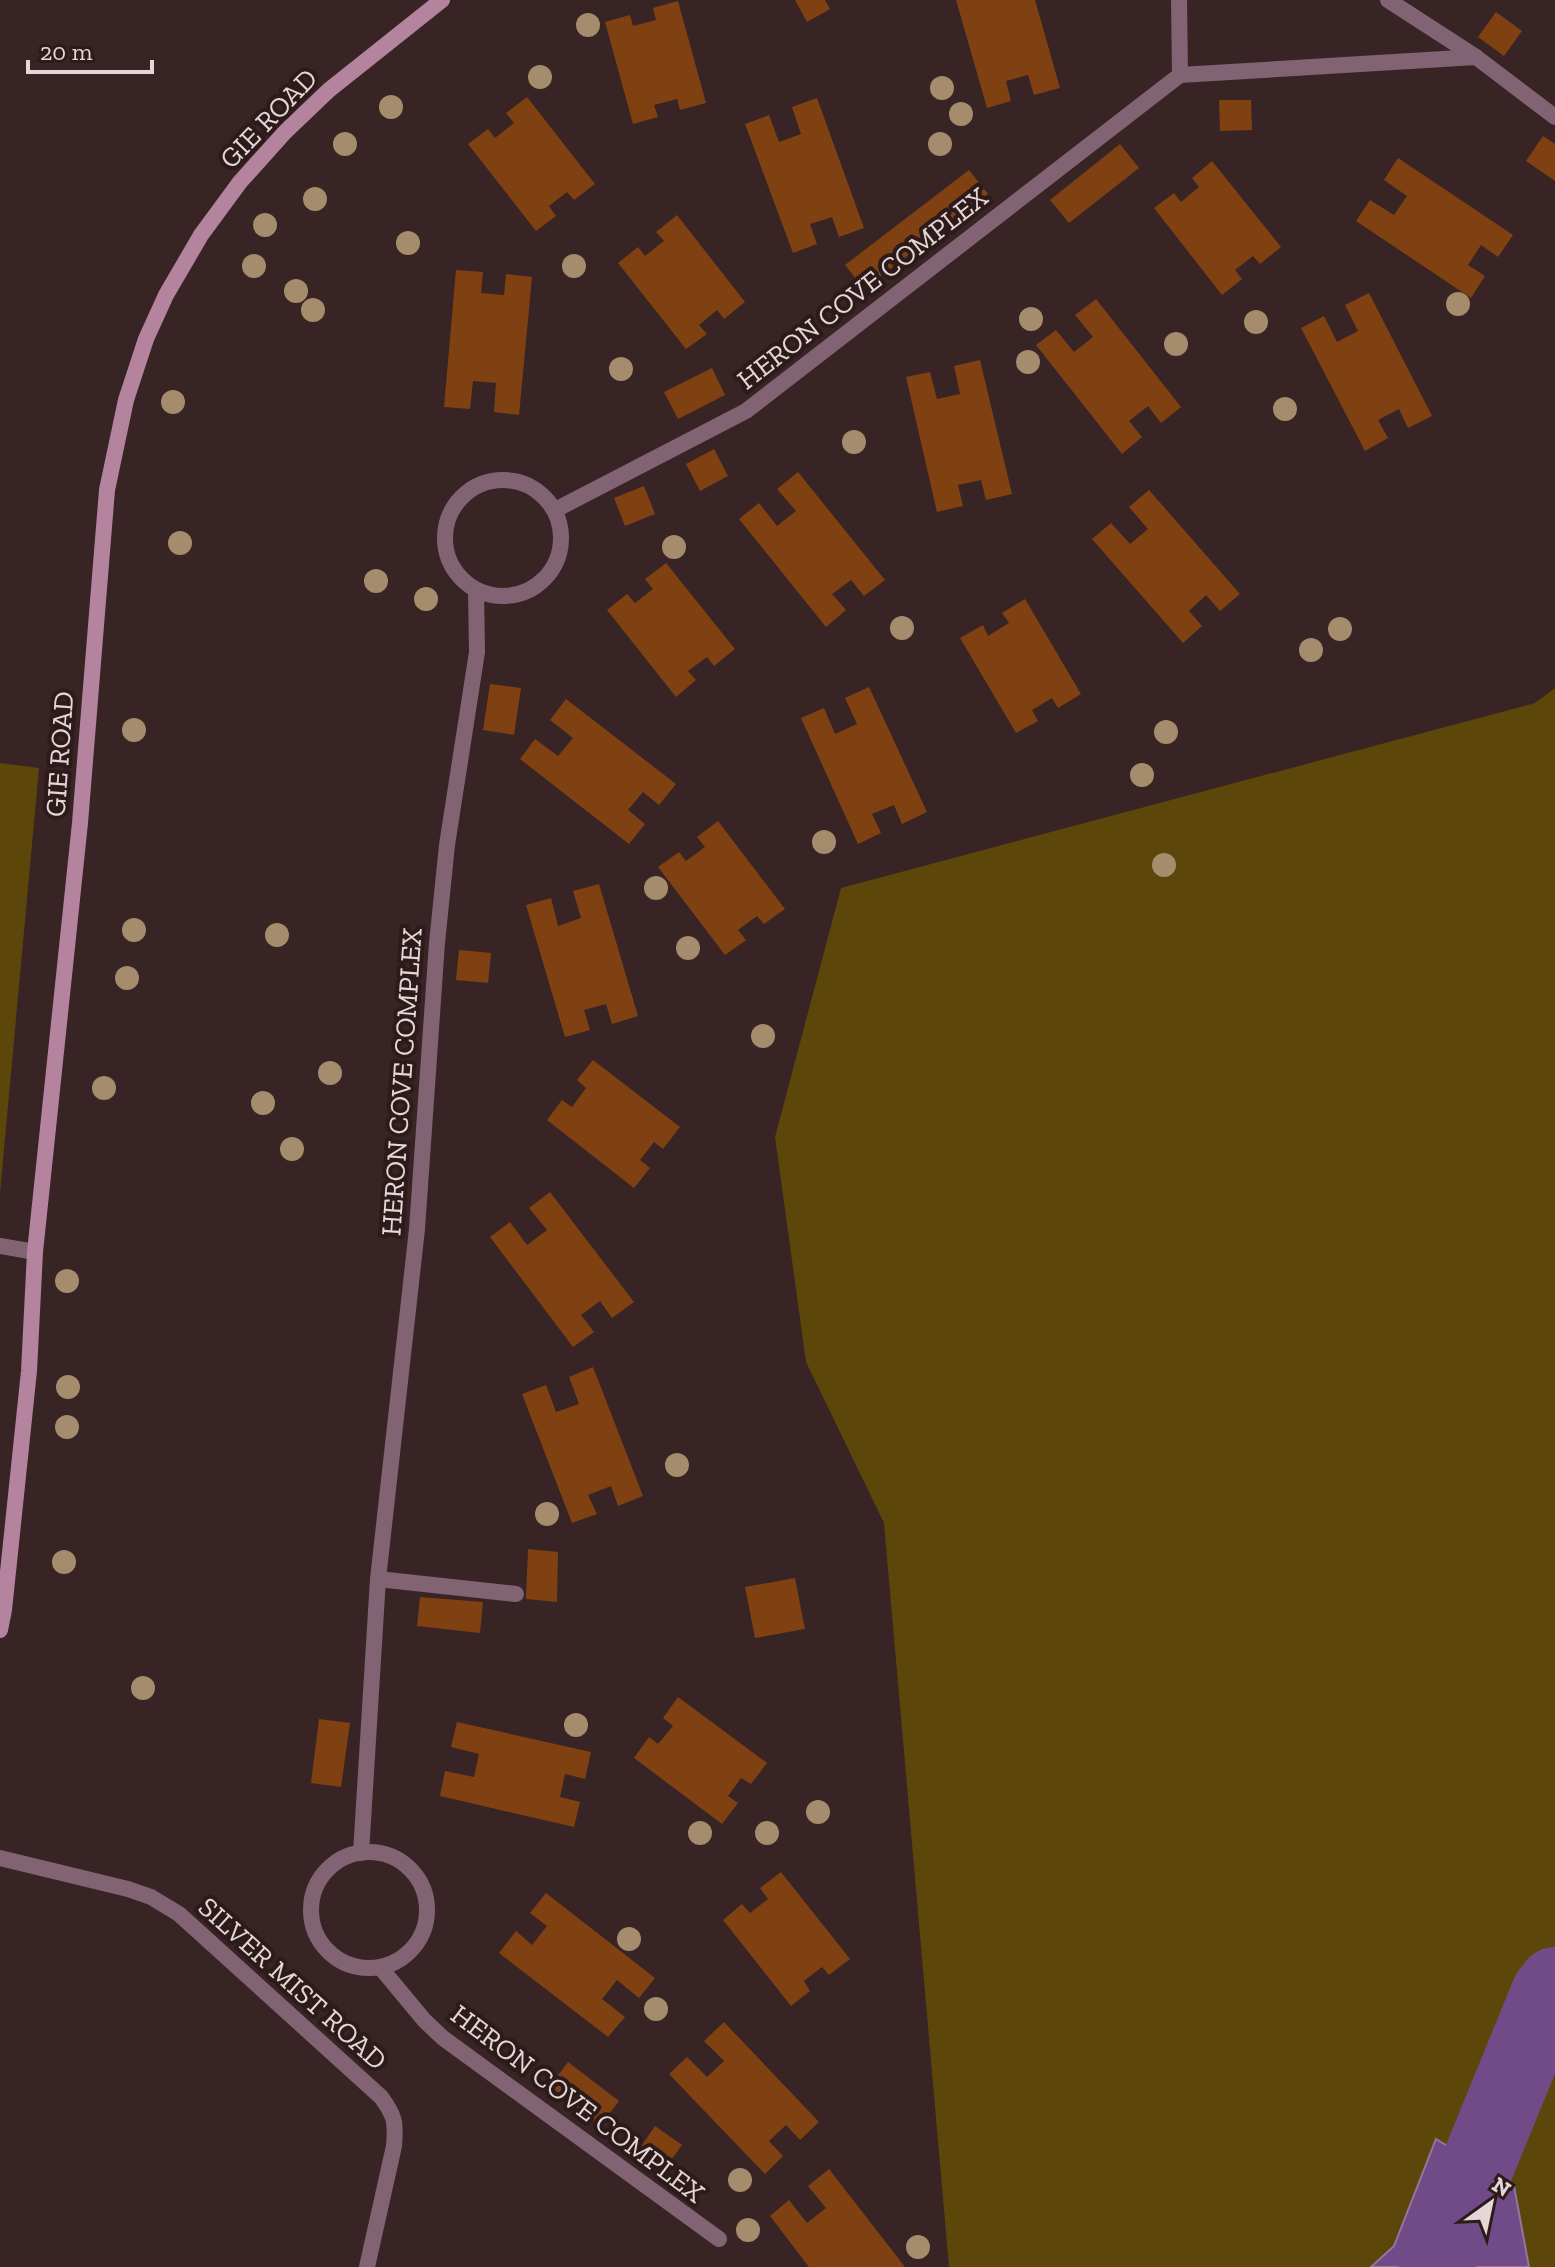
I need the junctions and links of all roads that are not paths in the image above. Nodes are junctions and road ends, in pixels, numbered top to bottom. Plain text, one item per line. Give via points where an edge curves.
1 (442, 0) edge
2 (1179, 0) edge
3 (1388, 0) edge
4 (1476, 57) junction
5 (1180, 75) junction
6 (1555, 117) edge
7 (555, 510) junction
8 (476, 590) junction
9 (0, 1246) edge
10 (35, 1252) junction
11 (378, 1579) junction
12 (516, 1594) dead end
13 (0, 1630) edge
14 (361, 1853) junction
15 (0, 1858) edge
16 (380, 1967) junction
17 (719, 2239) dead end
18 (367, 2267) edge

1 - 10 street, GIE ROAD via 329,90 240,182 166,295 126,400 107,490 75,883
2 - 5 street
3 - 4 street
4 - 5 street
4 - 6 street
5 - 7 street, HERON COVE COMPLEX via 746,411
7 - 8 street via 562,530 561,552 538,587 496,597
7 - 8 street via 543,494 507,479 487,481 455,504 447,522 449,561
8 - 11 street, HERON COVE COMPLEX via 477,652 447,845 417,1229
9 - 10 street
10 - 13 street, GIE ROAD via 29,1371
11 - 12 street
11 - 14 street, HERON COVE COMPLEX
14 - 16 street via 383,1854 402,1863 424,1894 423,1932 398,1961
14 - 16 street via 324,1872 310,1912 325,1949 360,1968
15 - 18 street, SILVER MIST ROAD via 128,1889 179,1914 381,2097 395,2118 395,2137
16 - 17 street, HERON COVE COMPLEX via 443,2038

